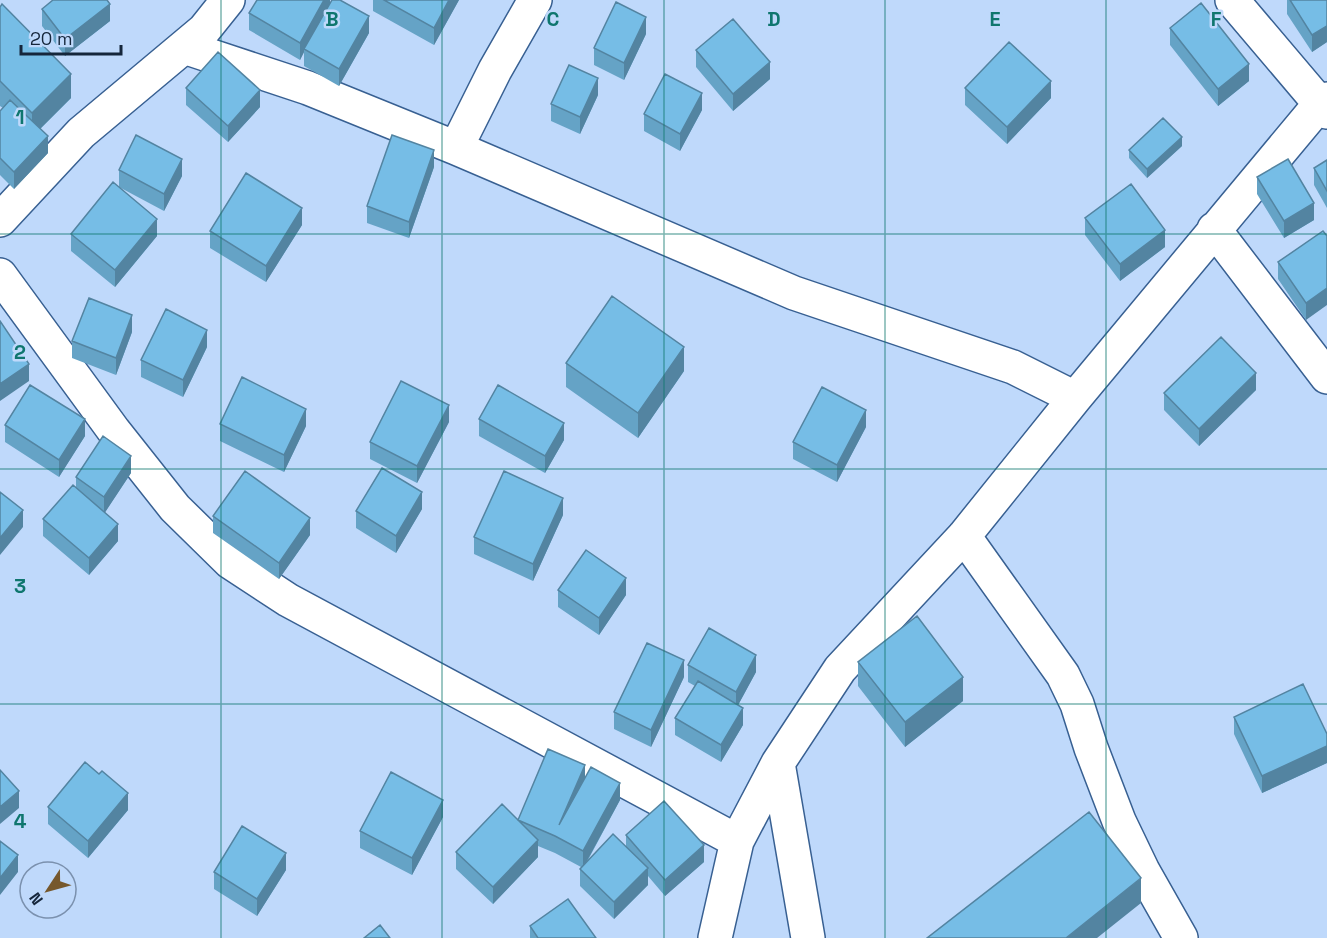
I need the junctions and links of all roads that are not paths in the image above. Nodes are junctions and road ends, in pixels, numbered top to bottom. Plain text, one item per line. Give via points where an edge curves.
1 (228, 0) edge
2 (536, 0) edge
3 (1232, 0) edge
4 (184, 47) junction
5 (1324, 105) edge
6 (456, 148) junction
7 (0, 220) edge
8 (1214, 229) junction
9 (0, 275) edge
10 (1327, 377) edge
11 (1075, 398) junction
12 (964, 536) junction
13 (778, 763) junction
14 (737, 841) junction
15 (715, 938) edge
16 (808, 938) edge
17 (1181, 938) edge

1 - 4 street
2 - 6 street
3 - 5 street
4 - 6 street via 308,88
4 - 7 street via 81,133
5 - 8 street
6 - 11 street via 794,292 1013,367
8 - 10 street
8 - 11 street
9 - 14 street via 175,508 230,562 288,600
11 - 12 street
12 - 13 street via 840,669
12 - 17 street via 1063,675 1119,821
13 - 14 street
13 - 16 street
14 - 15 street

